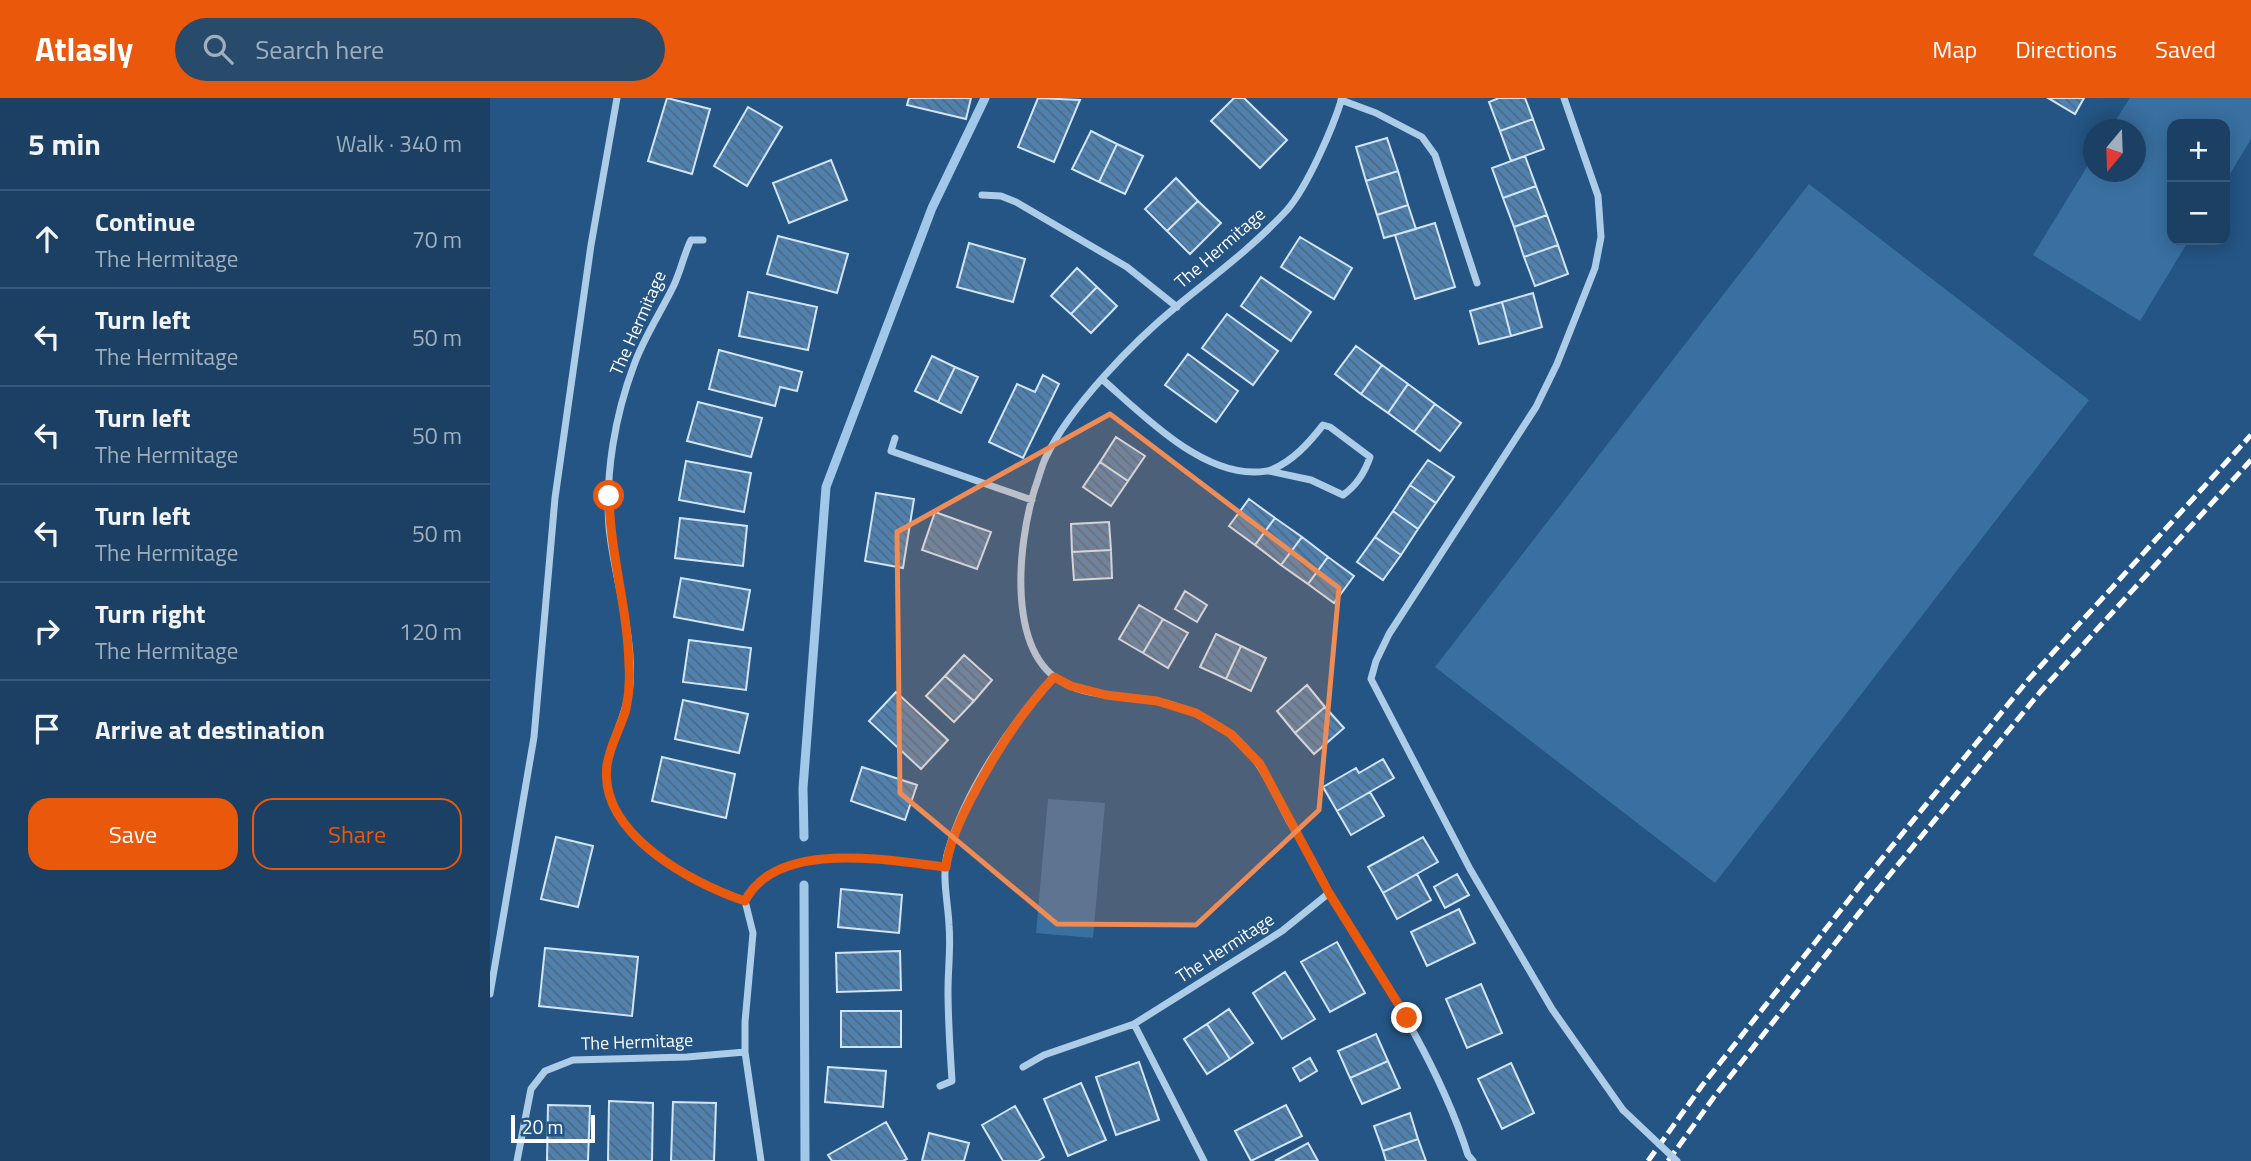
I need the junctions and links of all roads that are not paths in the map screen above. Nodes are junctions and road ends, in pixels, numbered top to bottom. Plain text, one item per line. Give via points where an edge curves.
1 (617, 98) edge
2 (1564, 98) edge
3 (1342, 99) edge
4 (982, 195) dead end
5 (703, 240) dead end
6 (1477, 283) dead end
7 (1177, 307) junction
8 (1103, 380) junction
9 (895, 438) dead end
10 (1269, 471) junction
11 (1032, 500) junction
12 (1054, 677) junction
13 (946, 867) junction
14 (1329, 893) junction
15 (745, 901) junction
16 (490, 994) edge
17 (1134, 1024) junction
18 (745, 1052) junction
19 (1023, 1066) dead end
20 (940, 1086) dead end
21 (517, 1161) edge
22 (761, 1161) edge
23 (1204, 1161) edge
24 (1473, 1161) edge
25 (1677, 1161) edge

1 - 16 street via 555,498 534,737
2 - 25 street, bridge via 1598,196 1601,237 1595,268 1536,407 1390,634 1371,679 1470,869 1552,1009 1623,1110
3 - 6 street, The Hermitage via 1422,137 1435,155
3 - 7 street, The Hermitage via 1315,163 1289,208 1244,253
4 - 7 street, The Hermitage via 1016,202 1127,267
5 - 15 street, The Hermitage via 691,240 634,364 614,441 609,524 630,685 607,762 606,781 620,817 638,838 691,878
7 - 8 street, The Hermitage
8 - 10 street via 1143,416 1211,463 1239,472
8 - 11 street, The Hermitage via 1059,434
9 - 11 street via 891,450
10 - 10 street via 1300,451 1323,425 1370,457 1351,490 1343,495 1311,480
11 - 12 street, The Hermitage via 1020,593 1030,642
12 - 13 street via 1026,708 988,764 961,820
12 - 14 street via 1094,692 1157,701 1196,713 1231,734 1260,764
13 - 15 street via 813,859 786,865 751,889
13 - 20 street via 952,1081
14 - 17 street, The Hermitage via 1282,931
14 - 24 street via 1407,1018
15 - 18 street via 753,933
17 - 19 street, The Hermitage
17 - 23 street
18 - 21 street, The Hermitage via 573,1060 545,1071 531,1089
18 - 22 street

